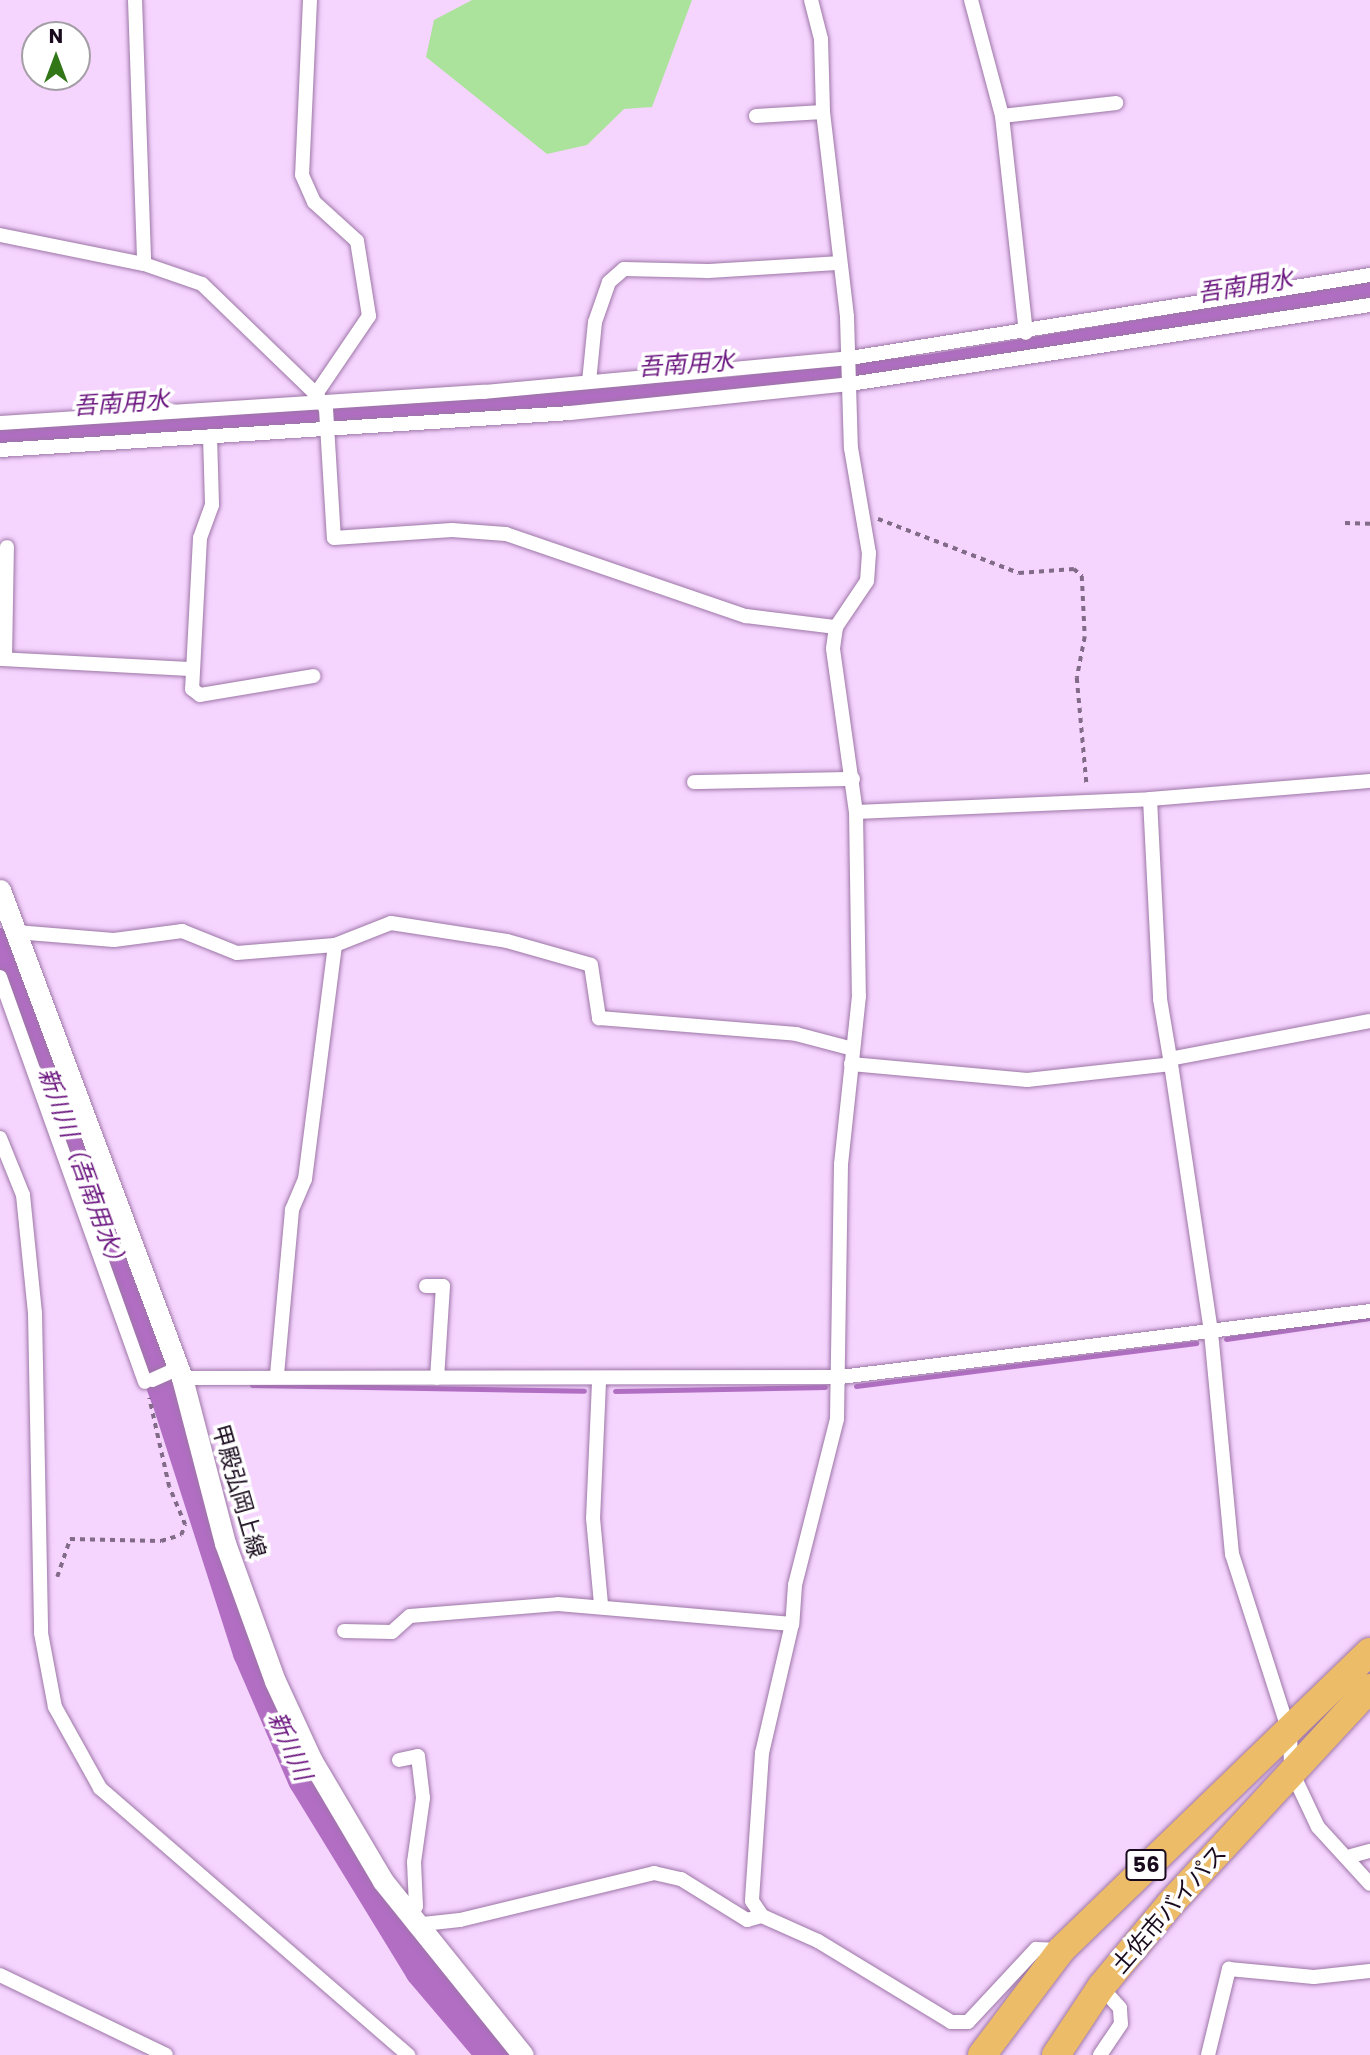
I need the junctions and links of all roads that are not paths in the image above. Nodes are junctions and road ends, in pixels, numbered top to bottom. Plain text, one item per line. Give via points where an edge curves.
1 (135, 0) edge
2 (310, 0) edge
3 (811, 0) edge
4 (971, 0) edge
5 (1116, 103) dead end
6 (823, 112) junction
7 (756, 116) dead end
8 (1002, 116) junction
9 (0, 235) edge
10 (838, 263) junction
11 (144, 264) junction
12 (1370, 275) edge
13 (1370, 305) edge
14 (1026, 333) junction
15 (850, 371) junction
16 (589, 383) junction
17 (324, 412) junction
18 (0, 423) edge
19 (210, 436) junction
20 (0, 450) edge
21 (7, 547) dead end
22 (836, 626) junction
23 (3, 658) edge
24 (191, 669) junction
25 (313, 676) dead end
26 (853, 779) junction
27 (1370, 781) edge
28 (694, 782) dead end
29 (1150, 799) junction
30 (856, 812) junction
31 (0, 890) edge
32 (16, 932) junction
33 (335, 946) junction
34 (0, 976) edge
35 (1370, 1021) edge
36 (852, 1056) junction
37 (1172, 1061) junction
38 (0, 1138) edge
39 (426, 1286) dead end
40 (1370, 1311) edge
41 (1211, 1332) junction
42 (175, 1374) junction
43 (277, 1375) junction
44 (842, 1377) junction
45 (437, 1378) junction
46 (599, 1382) junction
47 (601, 1604) junction
48 (792, 1624) junction
49 (344, 1631) dead end
50 (1370, 1653) edge
51 (1370, 1688) edge
52 (1290, 1735) junction
53 (399, 1760) dead end
54 (1291, 1770) junction
55 (1370, 1851) edge
56 (1351, 1856) junction
57 (1370, 1884) edge
58 (762, 1916) junction
59 (412, 1922) junction
60 (1061, 1950) junction
61 (1370, 1971) edge
62 (0, 1975) edge
63 (1101, 1987) junction
64 (166, 2055) edge
65 (408, 2055) edge
66 (523, 2055) edge
67 (982, 2055) edge
68 (1056, 2055) edge
69 (1100, 2055) edge
70 (1208, 2055) edge

1 - 11 street
2 - 17 street via 302,174 314,202 357,241 369,316
3 - 6 street via 821,39
4 - 8 street
5 - 8 street
6 - 7 street
6 - 10 street
8 - 14 street
9 - 11 street
10 - 15 street
10 - 16 street via 624,269 609,282 595,322
11 - 17 street via 202,284
12 - 14 street
13 - 15 street
14 - 15 street
15 - 16 street
15 - 17 street via 570,413
15 - 22 street via 851,448 867,581
16 - 17 street
17 - 18 street
17 - 19 street
17 - 22 street via 334,538 452,530 506,534 746,616
19 - 20 street
19 - 24 street via 212,505 200,538
21 - 23 street
22 - 26 street
23 - 24 street
24 - 25 street via 192,689 200,695
26 - 28 street
26 - 30 street
27 - 29 street
29 - 30 street
29 - 37 street via 1160,999
30 - 36 street via 859,996
31 - 32 main road, 甲殿弘岡上線
32 - 33 street via 114,940 182,931 237,953
32 - 42 main road, 甲殿弘岡上線
33 - 36 street via 391,923 507,942 591,965 592,1002 599,1018 796,1034
33 - 43 street via 305,1180 292,1210
34 - 42 street via 148,1381
35 - 37 street
36 - 37 street via 1027,1080
36 - 44 street via 841,1164
37 - 41 street
38 - 65 street via 23,1195 36,1313 41,1633 55,1707 100,1788
39 - 45 street via 443,1286
40 - 41 street
41 - 44 street
41 - 52 street via 1232,1554
42 - 43 street
42 - 59 main road, 甲殿弘岡上線 via 225,1543 275,1681 312,1761
43 - 45 street
44 - 46 street
44 - 48 street via 837,1419 795,1585
45 - 46 street
46 - 47 street via 593,1518
47 - 48 street
47 - 49 street via 410,1616 392,1632
48 - 58 street via 762,1753 752,1900
50 - 52 highway, 56
51 - 54 highway, 56
52 - 54 street
52 - 60 highway, 土佐市バイパス / 56
53 - 59 street via 418,1756 423,1798
54 - 56 street via 1318,1827
54 - 63 highway, 土佐市バイパス / 56
55 - 56 street
56 - 57 street
58 - 59 street via 747,1920 681,1879 654,1873 460,1920
58 - 60 street via 818,1941 951,2022 968,2022 1036,1950
59 - 66 main road, 甲殿弘岡上線
60 - 67 highway, 土佐市バイパス / 56
61 - 70 street via 1314,1977 1229,1969
62 - 64 street
63 - 68 highway, 土佐市バイパス / 56
63 - 69 street via 1120,2008 1121,2024

